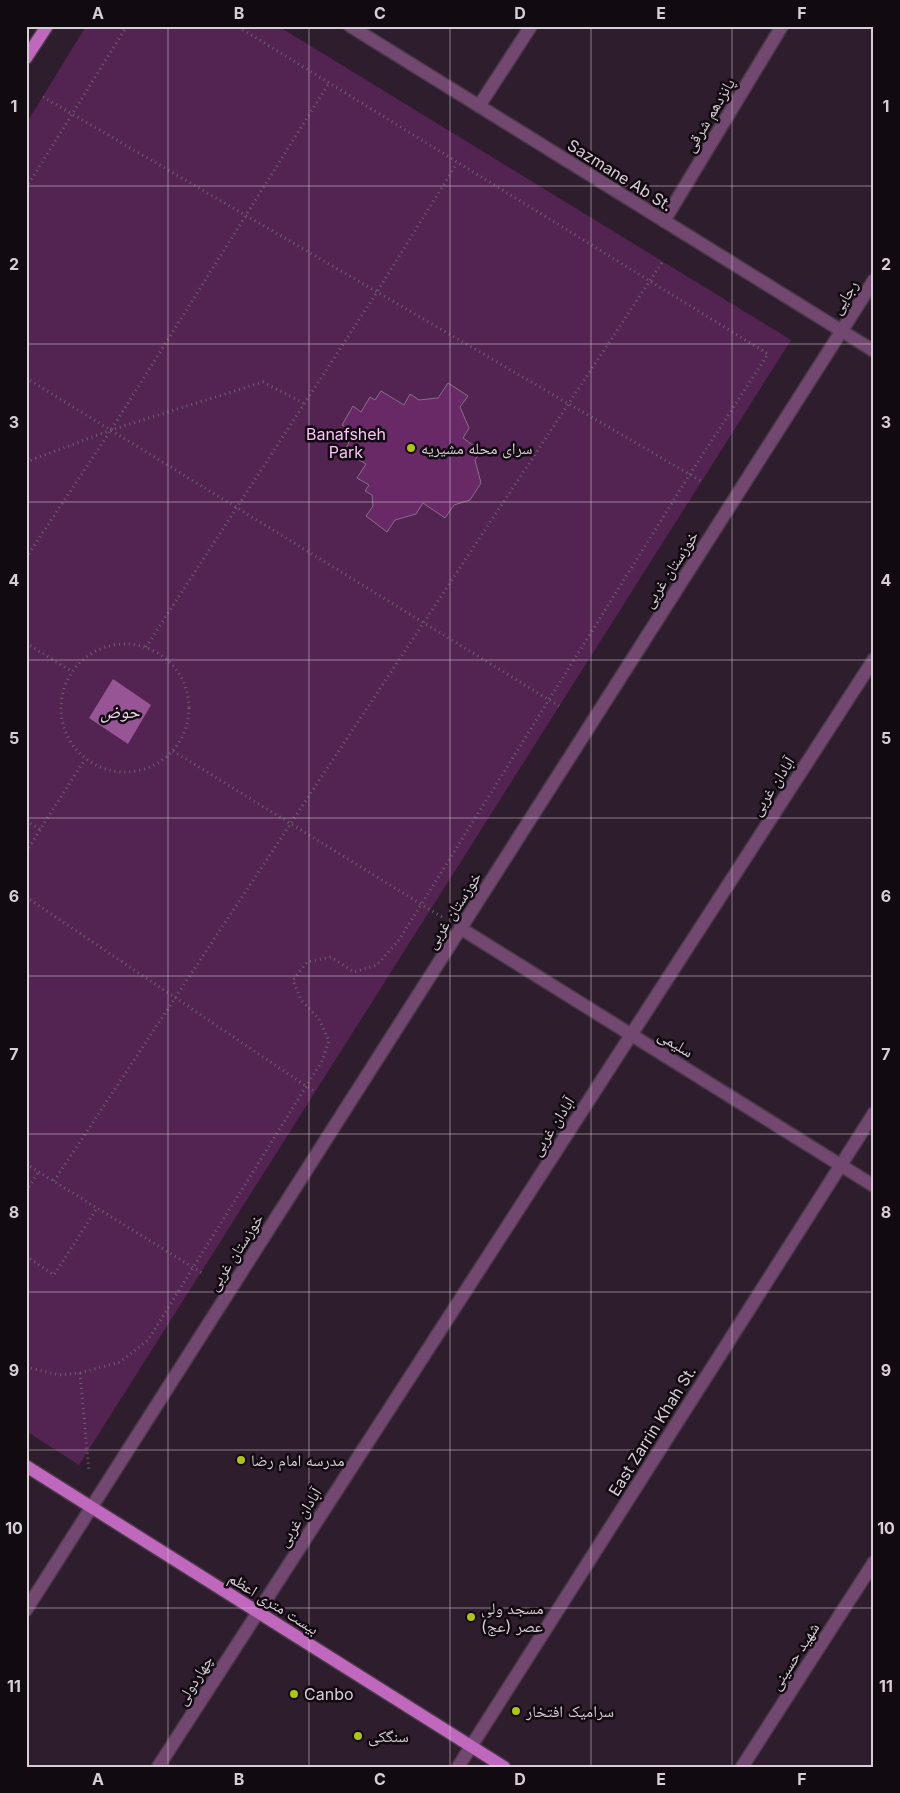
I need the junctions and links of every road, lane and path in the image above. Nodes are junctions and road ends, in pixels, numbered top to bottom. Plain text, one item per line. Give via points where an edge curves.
1 (47, 26) edge
2 (126, 26) edge
3 (237, 26) edge
4 (350, 26) edge
5 (531, 26) edge
6 (782, 26) edge
7 (26, 58) edge
8 (329, 83) junction
9 (43, 97) dead end
10 (479, 106) junction
11 (71, 115) junction
12 (457, 163) junction
13 (26, 188) edge
14 (247, 217) junction
15 (664, 221) junction
16 (663, 261) dead end
17 (650, 280) junction
18 (874, 280) edge
19 (377, 292) junction
20 (841, 331) junction
21 (874, 351) edge
22 (26, 378) edge
23 (569, 403) junction
24 (305, 404) junction
25 (111, 430) junction
26 (26, 462) edge
27 (690, 474) junction
28 (701, 481) dead end
29 (237, 508) junction
30 (26, 558) edge
31 (424, 623) junction
32 (26, 643) edge
33 (146, 647) junction
34 (874, 659) edge
35 (71, 671) junction
36 (549, 700) junction
37 (558, 706) dead end
38 (173, 751) junction
39 (85, 759) junction
40 (26, 821) edge
41 (291, 824) junction
42 (40, 829) junction
43 (26, 852) edge
44 (26, 897) edge
45 (420, 904) junction
46 (460, 928) junction
47 (176, 998) junction
48 (631, 1034) junction
49 (306, 1086) junction
50 (315, 1092) dead end
51 (874, 1113) edge
52 (26, 1164) edge
53 (840, 1166) junction
54 (39, 1171) junction
55 (54, 1181) junction
56 (874, 1186) edge
57 (26, 1191) edge
58 (97, 1208) junction
59 (26, 1256) edge
60 (192, 1267) junction
61 (202, 1273) dead end
62 (26, 1367) edge
63 (80, 1373) junction
64 (26, 1466) edge
65 (91, 1507) junction
66 (874, 1562) edge
67 (26, 1610) edge
68 (257, 1611) junction
69 (471, 1746) junction
70 (158, 1767) edge
71 (458, 1767) edge
72 (504, 1767) edge
73 (742, 1767) edge

1 - 7 main road
2 - 11 path
3 - 8 path
4 - 10 street, Sazmane Ab St.
5 - 10 street
6 - 15 street, پانزدهم شرقی
8 - 12 path
8 - 14 path
9 - 11 path
10 - 15 street, Sazmane Ab St.
11 - 13 path
11 - 14 path
12 - 17 path
12 - 19 path
14 - 19 path
14 - 25 path
15 - 20 street, Sazmane Ab St.
16 - 17 path
17 - 23 path
17 - 27 path via 768,354
18 - 20 street, رجایی
19 - 23 path
19 - 24 path
20 - 21 street, Sazmane Ab St.
20 - 46 street, خوزستان غربی
22 - 25 path
23 - 27 path
23 - 31 path
24 - 25 path via 263,382
24 - 29 path
25 - 26 path
25 - 29 path
25 - 30 path
27 - 28 path
27 - 36 path
29 - 31 path
29 - 33 path
31 - 36 path
31 - 41 path
32 - 35 path
33 - 35 path via 125,644 104,647 86,656
33 - 38 path via 169,662 178,672 187,692 189,712 184,733
34 - 48 street, آبادان غربی
35 - 39 path via 62,691 60,712 65,734
36 - 37 path
36 - 45 path
38 - 39 path via 157,765 137,772 115,772 94,766
38 - 41 path
39 - 42 path
40 - 42 path
41 - 45 path
41 - 47 path
42 - 43 path
44 - 47 path
45 - 46 path
45 - 49 path via 399,940 377,965 354,972 331,957 307,962 293,980 301,1000 319,1019 329,1041 322,1061
46 - 48 street, سلیمی
46 - 65 street, خوزستان غربی
47 - 49 path
47 - 55 path
48 - 53 street, سلیمی
48 - 68 street, آبادان غربی
49 - 50 path
49 - 60 path
51 - 53 street, East Zarrin Khah St.
52 - 54 path
53 - 56 street, سلیمی
53 - 69 street, East Zarrin Khah St.
54 - 55 path
54 - 57 path
55 - 58 path
58 - 59 path via 54,1274
58 - 60 path
60 - 61 path
60 - 63 path via 148,1340 120,1362
62 - 63 path via 59,1376
63 - 65 path
64 - 65 main road, بیست متری اعظم
65 - 67 street, خوزستان غربی
65 - 68 main road, بیست متری اعظم
66 - 73 street, شهید حسینی
68 - 69 main road, بیست متری اعظم
68 - 70 street, چهاردولی
69 - 71 street, East Zarrin Khah St.
69 - 72 main road, بیست متری اعظم

